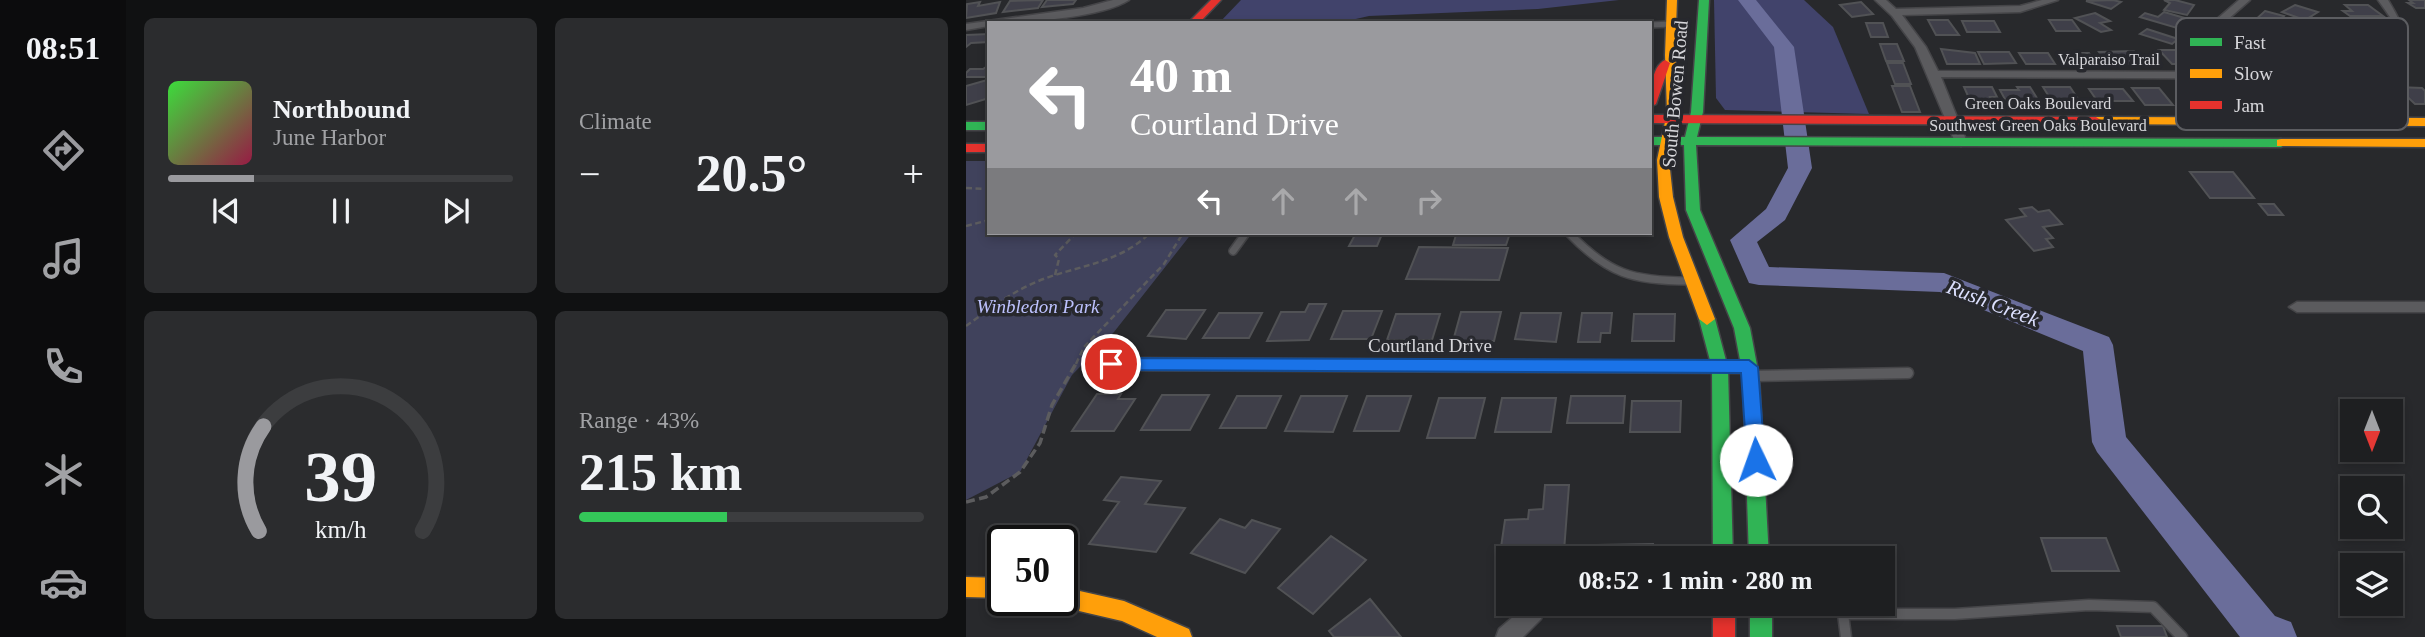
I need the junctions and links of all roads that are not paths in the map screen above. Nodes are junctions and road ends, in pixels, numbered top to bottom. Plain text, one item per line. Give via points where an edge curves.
1 (1124, 0) edge
2 (1216, 0) edge
3 (1880, 0) edge
4 (2053, 0) edge
5 (2245, 0) edge
6 (2383, 0) edge
7 (1672, 1) edge
8 (1100, 7) junction
9 (1896, 12) junction
10 (1703, 13) edge
11 (2224, 18) edge
12 (2404, 18) edge
13 (1005, 21) edge
14 (1097, 21) edge
15 (1195, 21) edge
16 (2408, 21) edge
17 (987, 24) edge
18 (1671, 24) junction
19 (1652, 25) edge
20 (2414, 26) dead end
21 (966, 27) edge
22 (1670, 54) junction
23 (2415, 58) dead end
24 (2408, 62) edge
25 (1933, 74) junction
26 (2176, 76) edge
27 (1652, 101) edge
28 (1652, 119) edge
29 (1671, 119) junction
30 (1695, 120) junction
31 (1952, 121) junction
32 (2176, 121) edge
33 (966, 126) edge
34 (987, 126) edge
35 (1658, 141) edge
36 (1691, 141) junction
37 (1961, 142) junction
38 (2425, 144) edge
39 (966, 148) edge
40 (987, 148) edge
41 (1652, 161) edge
42 (1664, 175) junction
43 (1245, 235) edge
44 (1571, 235) edge
45 (1233, 251) dead end
46 (1720, 274) junction
47 (1694, 281) junction
48 (2297, 307) dead end
49 (2425, 307) edge
50 (1111, 364) dead end
51 (1720, 368) junction
52 (1750, 372) junction
53 (1908, 373) dead end
54 (1723, 546) edge
55 (1758, 546) edge
56 (966, 587) edge
57 (987, 588) edge
58 (1078, 600) edge
59 (1529, 616) edge
60 (1724, 616) edge
61 (1760, 616) edge
62 (1181, 637) edge
63 (1507, 637) edge
64 (1724, 637) edge
65 (1761, 637) edge
66 (1846, 637) edge
67 (2182, 637) edge

1 - 8 street
2 - 15 main road
3 - 9 street
4 - 9 street via 2020,9
5 - 11 street
6 - 12 street
7 - 18 main road, South Bowen Road
8 - 13 street
8 - 14 street
9 - 25 street via 1916,36
10 - 18 main road
10 - 30 main road, South Bowen Road
16 - 20 street
17 - 21 street
18 - 19 lane
18 - 22 main road, South Bowen Road
22 - 27 main road
22 - 29 main road, South Bowen Road
23 - 24 street, Valparaiso Trail
25 - 26 street, Valparaiso Trail
25 - 31 street
28 - 29 main road, Green Oaks Boulevard
29 - 30 main road, Green Oaks Boulevard
29 - 35 main road, South Bowen Road
30 - 31 main road, Green Oaks Boulevard
30 - 36 main road, South Bowen Road
31 - 32 main road, Green Oaks Boulevard
31 - 37 street
33 - 34 main road
35 - 36 main road, Southwest Green Oaks Boulevard
35 - 42 main road, South Bowen Road
36 - 37 main road, Southwest Green Oaks Boulevard
36 - 46 main road, South Bowen Road via 1693,210
37 - 38 main road, Southwest Green Oaks Boulevard
39 - 40 main road
41 - 42 main road
42 - 47 main road, South Bowen Road via 1676,237
43 - 45 lane
44 - 47 lane via 1591,258 1614,272 1654,281
46 - 47 main road
46 - 52 main road, South Bowen Road via 1742,328
47 - 51 main road, South Bowen Road
48 - 49 street
50 - 51 street, Courtland Drive
51 - 52 street, Courtland Drive
51 - 54 main road, South Bowen Road
52 - 53 lane
52 - 55 main road, South Bowen Road
56 - 57 main road
58 - 62 main road via 1111,605
59 - 63 street
60 - 64 main road
61 - 65 main road
66 - 67 lane via 1843,614 1955,614 2089,605 2153,607

